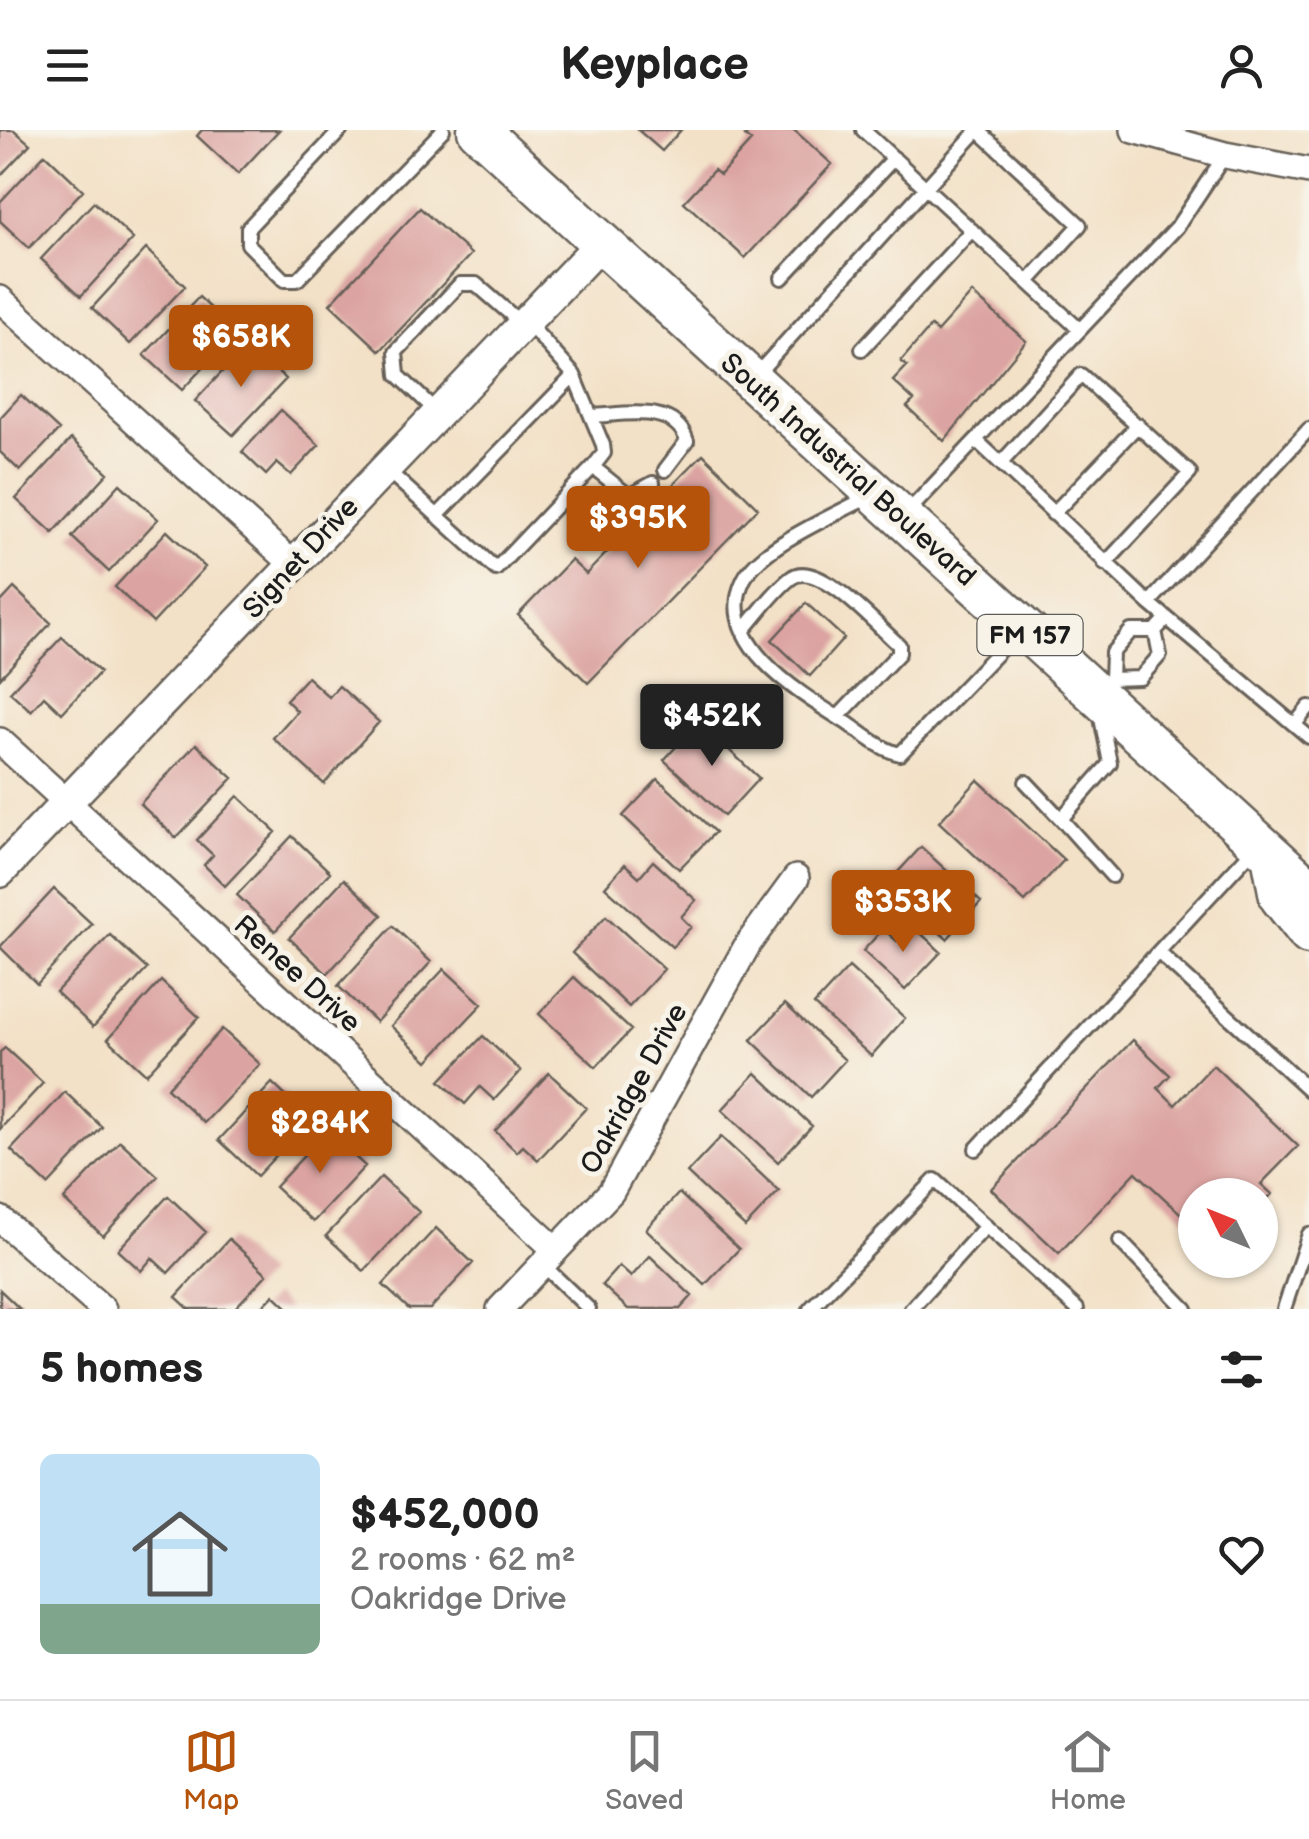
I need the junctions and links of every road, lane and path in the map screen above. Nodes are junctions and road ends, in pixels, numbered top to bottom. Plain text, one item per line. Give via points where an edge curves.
1 (341, 130) edge
2 (443, 130) edge
3 (478, 130) edge
4 (863, 130) edge
5 (978, 130) edge
6 (1134, 130) edge
7 (1225, 155) junction
8 (894, 158) junction
9 (1309, 171) edge
10 (926, 188) junction
11 (972, 230) junction
12 (601, 243) junction
13 (782, 278) dead end
14 (1028, 282) junction
15 (0, 299) edge
16 (525, 323) junction
17 (1080, 330) junction
18 (862, 349) dead end
19 (574, 375) junction
20 (752, 380) junction
21 (438, 413) junction
22 (592, 416) junction
23 (1138, 425) junction
24 (1309, 429) edge
25 (978, 441) junction
26 (1000, 463) junction
27 (593, 467) junction
28 (385, 468) junction
29 (665, 470) dead end
30 (652, 483) dead end
31 (889, 506) junction
32 (1053, 514) junction
33 (437, 516) junction
34 (293, 564) junction
35 (1106, 564) junction
36 (1149, 603) junction
37 (1168, 618) junction
38 (1022, 627) junction
39 (742, 631) junction
40 (1155, 631) junction
41 (1103, 687) junction
42 (1309, 707) edge
43 (838, 717) junction
44 (1295, 724) junction
45 (1309, 737) edge
46 (0, 741) edge
47 (1026, 782) dead end
48 (69, 804) junction
49 (1061, 820) junction
50 (1267, 844) edge
51 (0, 872) edge
52 (1112, 876) dead end
53 (796, 878) dead end
54 (1309, 889) edge
55 (1309, 934) edge
56 (1158, 952) junction
57 (1309, 1090) edge
58 (976, 1149) dead end
59 (0, 1219) edge
60 (986, 1226) junction
61 (1309, 1234) edge
62 (1120, 1242) dead end
63 (549, 1257) junction
64 (1068, 1306) edge
65 (103, 1309) edge
66 (500, 1309) edge
67 (589, 1309) edge
68 (810, 1309) edge
69 (911, 1309) edge
70 (1186, 1309) edge
71 (1284, 1309) edge

1 - 2 lane via 248,228 248,244 284,280 297,280
3 - 12 main road, South Industrial Boulevard / FM 157
4 - 8 lane
5 - 10 lane
5 - 14 lane via 1080,224
6 - 7 street
7 - 9 street
7 - 17 lane via 1176,227
8 - 10 lane
8 - 13 lane
10 - 11 lane
10 - 20 lane
11 - 14 lane
11 - 18 lane
12 - 16 street, Signet Drive
12 - 20 main road, South Industrial Boulevard / FM 157
14 - 17 lane
15 - 34 street
16 - 19 lane
16 - 21 street, Signet Drive
16 - 21 lane via 476,284 460,284 396,352 398,375
17 - 25 lane
19 - 22 lane
19 - 33 lane
20 - 31 main road, South Industrial Boulevard / FM 157
21 - 28 street, Signet Drive
22 - 27 lane via 604,454
22 - 29 lane via 671,419 686,441
23 - 26 lane via 1081,375
23 - 32 lane
23 - 35 lane via 1190,473
24 - 36 lane
25 - 26 lane
25 - 31 lane
26 - 32 lane
27 - 30 lane via 629,496
27 - 33 lane via 496,569
28 - 33 lane
28 - 34 street, Signet Drive
31 - 38 main road, South Industrial Boulevard / FM 157
31 - 39 lane via 759,560 741,585
32 - 35 lane
34 - 48 street, Signet Drive
35 - 36 lane
36 - 37 lane
37 - 40 lane
37 - 44 lane
38 - 41 main road, South Industrial Boulevard / FM 157
38 - 43 lane via 906,752 894,754
39 - 43 lane via 800,694
39 - 43 lane via 793,576 809,573 826,580 899,645
40 - 41 lane via 1130,631 1112,653
40 - 41 lane via 1160,655 1140,678
41 - 49 lane via 1110,763
41 - 50 main road, South Industrial Boulevard / FM 157
42 - 44 lane
44 - 45 lane
46 - 48 street, Renee Drive
47 - 49 lane
48 - 51 street, Signet Drive
48 - 63 street, Renee Drive
49 - 52 lane
50 - 54 main road, South Industrial Boulevard / FM 157
50 - 55 main road via 1280,897
50 - 56 lane
53 - 63 street, Oakridge Drive via 748,944 611,1192
56 - 57 lane
56 - 58 lane
59 - 65 street
60 - 64 lane
60 - 68 lane via 935,1180
60 - 69 lane
61 - 71 lane
62 - 70 lane
63 - 66 street, Oakridge Drive
63 - 67 lane

